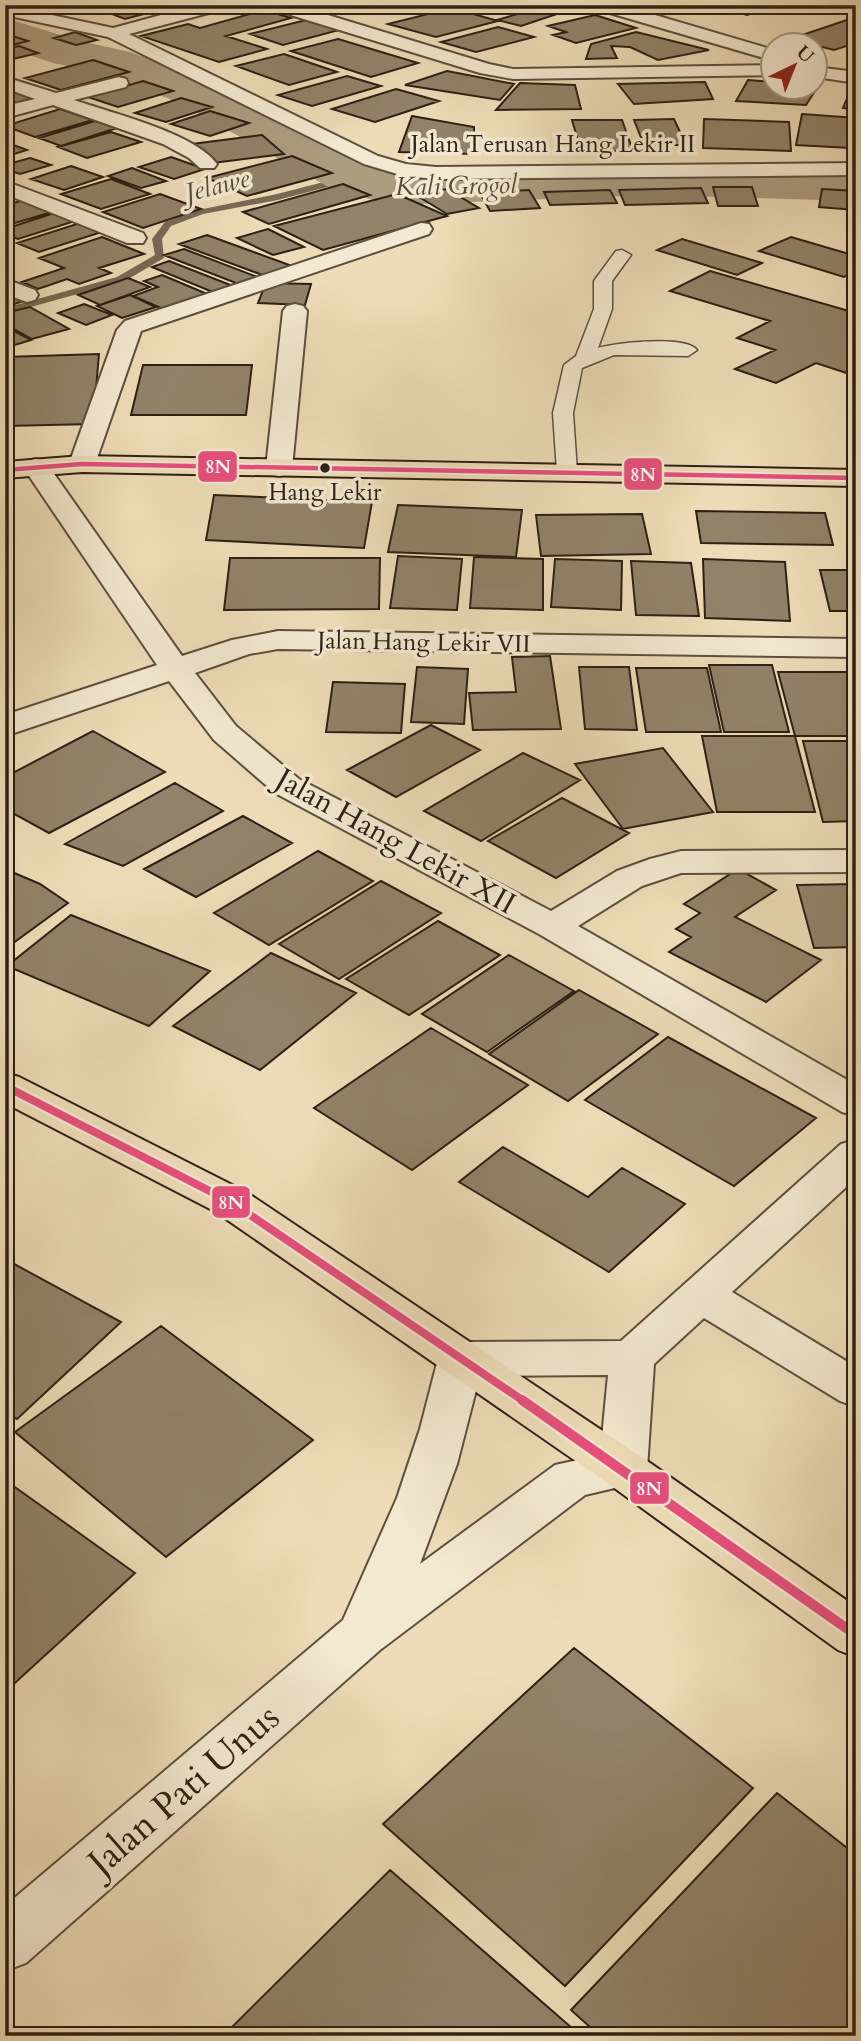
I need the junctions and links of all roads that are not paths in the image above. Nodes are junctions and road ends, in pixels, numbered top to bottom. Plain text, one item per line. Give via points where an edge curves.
1 (218, 5) edge
2 (277, 5) edge
3 (602, 5) edge
4 (5, 10) edge
5 (113, 33) junction
6 (760, 52) edge
7 (760, 70) edge
8 (830, 74) edge
9 (856, 78) edge
10 (5, 82) edge
11 (119, 83) dead end
12 (54, 98) junction
13 (5, 112) edge
14 (207, 164) dead end
15 (856, 169) edge
16 (5, 187) edge
17 (421, 229) dead end
18 (135, 238) dead end
19 (622, 255) dead end
20 (5, 286) edge
21 (27, 295) dead end
22 (295, 311) dead end
23 (688, 350) dead end
24 (585, 356) junction
25 (82, 464) junction
26 (36, 467) junction
27 (279, 468) junction
28 (5, 470) edge
29 (567, 472) junction
30 (856, 478) edge
31 (856, 648) edge
32 (175, 668) junction
33 (5, 726) edge
34 (856, 861) edge
35 (552, 926) junction
36 (5, 1086) edge
37 (856, 1103) edge
38 (856, 1154) edge
39 (703, 1296) junction
40 (632, 1358) junction
41 (461, 1359) junction
42 (856, 1389) edge
43 (623, 1469) junction
44 (362, 1635) junction
45 (856, 1635) edge
46 (5, 1943) edge

1 - 5 street, Jalan Terusan Hang Lekir II
2 - 7 street via 513,74
3 - 6 street
4 - 5 street, Jalan Terusan Hang Lekir II
5 - 15 street, Jalan Terusan Hang Lekir II via 371,160 404,170
8 - 9 street
10 - 12 street
11 - 12 street
12 - 13 street
12 - 14 street via 170,140
16 - 18 street
17 - 25 street via 133,326
19 - 24 lane via 603,281 603,309
20 - 21 street
22 - 27 street
23 - 24 lane via 622,348
24 - 29 lane via 573,365 563,413
25 - 26 main road
25 - 27 main road
26 - 28 main road
26 - 32 street, Jalan Hang Lekir XII
27 - 29 main road
29 - 30 main road
31 - 32 street, Jalan Hang Lekir VII via 278,640
32 - 33 street, Jalan Hang Lekir VII
32 - 35 street, Jalan Hang Lekir XII via 225,733 287,786
34 - 35 street via 659,866 638,873
35 - 37 street, Jalan Hang Lekir XII
36 - 41 main road via 231,1202
38 - 39 street
39 - 40 street
39 - 42 street
40 - 41 street
40 - 43 street
41 - 43 main road
41 - 44 street, Jalan Pati Unus via 425,1491 398,1562
43 - 44 street, Jalan Pati Unus via 572,1478
43 - 45 main road
44 - 46 street, Jalan Pati Unus

